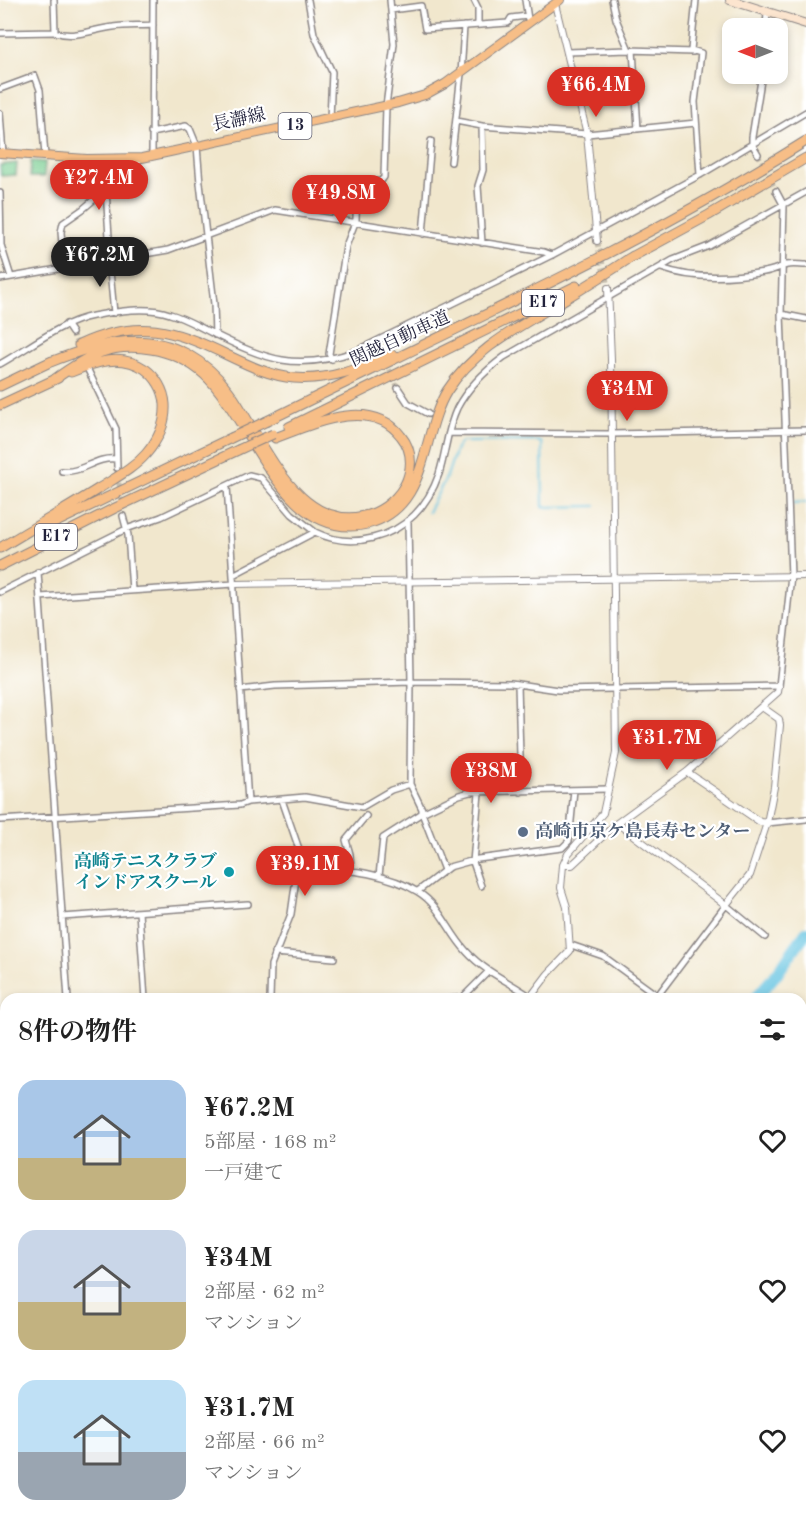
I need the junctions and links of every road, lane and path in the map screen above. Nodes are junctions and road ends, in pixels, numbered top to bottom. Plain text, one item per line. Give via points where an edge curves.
1 (54, 0) edge
2 (153, 0) edge
3 (308, 0) edge
4 (390, 0) edge
5 (474, 0) edge
6 (525, 0) edge
7 (612, 0) edge
8 (696, 0) edge
9 (730, 0) edge
10 (557, 2) edge
11 (391, 10) junction
12 (767, 12) junction
13 (767, 18) edge
14 (529, 20) junction
15 (806, 24) edge
16 (478, 25) junction
17 (153, 26) junction
18 (464, 26) junction
19 (55, 32) junction
20 (0, 33) edge
21 (631, 50) junction
22 (567, 52) junction
23 (693, 52) junction
24 (461, 74) junction
25 (761, 84) edge
26 (0, 89) edge
27 (386, 106) junction
28 (806, 112) edge
29 (0, 113) edge
30 (330, 118) junction
31 (456, 121) junction
32 (696, 123) junction
33 (482, 126) junction
34 (638, 129) junction
35 (152, 133) junction
36 (587, 134) junction
37 (431, 141) dead end
38 (806, 141) edge
39 (752, 144) junction
40 (197, 146) junction
41 (2, 153) edge
42 (758, 154) tunnel mouth
43 (45, 156) junction
44 (152, 156) junction
45 (142, 158) junction
46 (806, 158) edge
47 (451, 162) dead end
48 (700, 176) junction
49 (106, 190) junction
50 (776, 191) tunnel mouth
51 (806, 192) edge
52 (0, 194) edge
53 (784, 206) junction
54 (354, 224) junction
55 (595, 232) junction
56 (423, 234) junction
57 (205, 236) junction
58 (109, 237) dead end
59 (597, 241) tunnel mouth
60 (482, 243) junction
61 (552, 255) junction
62 (633, 256) junction
63 (109, 261) junction
64 (806, 265) edge
65 (64, 267) junction
66 (660, 268) junction
67 (782, 268) junction
68 (11, 277) junction
69 (0, 279) edge
70 (556, 281) junction
71 (608, 288) tunnel mouth
72 (610, 298) junction
73 (114, 313) junction
74 (781, 315) junction
75 (806, 319) edge
76 (66, 324) junction
77 (72, 333) tunnel mouth
78 (215, 335) junction
79 (376, 341) junction
80 (380, 349) tunnel mouth
81 (332, 359) junction
82 (48, 363) junction
83 (0, 364) edge
84 (88, 369) tunnel mouth
85 (55, 379) junction
86 (0, 386) edge
87 (398, 388) tunnel mouth
88 (1, 405) edge
89 (428, 414) dead end
90 (442, 418) dead end
91 (452, 421) junction
92 (787, 430) junction
93 (806, 430) edge
94 (449, 433) junction
95 (612, 434) junction
96 (274, 436) junction
97 (116, 459) junction
98 (117, 468) tunnel mouth
99 (62, 471) dead end
100 (227, 486) junction
101 (123, 516) tunnel mouth
102 (408, 523) junction
103 (126, 529) junction
104 (315, 532) junction
105 (0, 549) edge
106 (0, 566) edge
107 (38, 572) junction
108 (233, 575) junction
109 (791, 576) junction
110 (806, 576) edge
111 (614, 579) junction
112 (409, 581) junction
113 (234, 584) junction
114 (132, 590) junction
115 (0, 592) edge
116 (40, 597) junction
117 (411, 682) junction
118 (518, 684) junction
119 (779, 686) junction
120 (615, 687) junction
121 (240, 690) junction
122 (762, 707) junction
123 (687, 772) junction
124 (410, 784) junction
125 (608, 789) junction
126 (574, 790) junction
127 (521, 792) junction
128 (479, 793) junction
129 (282, 800) junction
130 (248, 802) junction
131 (422, 813) junction
132 (56, 816) junction
133 (366, 816) dead end
134 (806, 819) edge
135 (0, 820) edge
136 (617, 823) junction
137 (767, 823) junction
138 (472, 862) junction
139 (298, 865) junction
140 (563, 865) junction
141 (444, 870) junction
142 (351, 871) junction
143 (379, 876) junction
144 (481, 886) dead end
145 (418, 891) junction
146 (248, 904) dead end
147 (726, 905) junction
148 (139, 912) junction
149 (62, 917) junction
150 (765, 937) dead end
151 (571, 945) junction
152 (275, 953) junction
153 (334, 958) dead end
154 (488, 972) junction
155 (68, 993) edge
156 (144, 993) edge
157 (270, 993) edge
158 (469, 993) edge
159 (523, 993) edge
160 (535, 993) edge
161 (651, 993) edge
162 (659, 993) edge

1 - 19 street
2 - 17 street
3 - 30 street via 314,34 332,72
4 - 11 street
5 - 16 street
6 - 14 street
7 - 21 street via 616,19
8 - 23 street
9 - 12 main road
10 - 14 main road, 長瀞線 / 13
10 - 22 street
11 - 18 street via 421,6 425,29
11 - 27 street via 394,44
12 - 13 street
12 - 15 main road
14 - 16 street via 511,18 507,23
14 - 24 main road, 長瀞線 / 13
16 - 18 street
17 - 19 street via 114,27 73,35
17 - 35 street
18 - 24 street
19 - 20 street
21 - 22 street
21 - 23 street
21 - 34 street
22 - 36 street
23 - 32 street via 701,53
24 - 27 main road, 長瀞線 / 13 via 425,95
24 - 31 street
25 - 39 street
26 - 43 street via 35,76 40,90
27 - 30 main road, 長瀞線 / 13
27 - 54 street via 384,177 381,182 357,184
28 - 39 street
29 - 41 street
30 - 40 main road, 長瀞線 / 13
31 - 33 street
31 - 47 street
32 - 34 street
32 - 48 street
33 - 36 street
33 - 60 street via 483,170 478,186
34 - 36 street
35 - 40 street via 186,126
35 - 44 street
36 - 55 street
37 - 56 street
38 - 70 highway, 関越自動車道 / E17 via 729,188
39 - 42 street
39 - 48 street
40 - 44 main road, 長瀞線 / 13
40 - 57 street
41 - 43 main road, 長瀞線 / 13
43 - 45 main road, 長瀞線 / 13
44 - 45 main road, 長瀞線 / 13
45 - 49 street
46 - 62 highway, 関越自動車道 / E17
48 - 55 street
49 - 58 street
49 - 65 street via 63,223
50 - 53 street
51 - 53 street
52 - 68 street via 1,245
53 - 66 street
53 - 67 street
54 - 56 street
54 - 57 street via 275,210
54 - 81 street via 346,246 329,354
55 - 59 street
55 - 61 street
56 - 60 street
57 - 63 street via 168,250
57 - 78 street
60 - 61 street
61 - 79 street
62 - 85 highway via 475,357 450,387 439,408 419,474 408,495 384,518 364,524 328,522 297,502 268,467 222,394 204,374 181,359 157,350 115,349 90,355
62 - 96 highway, 関越自動車道 / E17
63 - 65 street
63 - 73 street
64 - 67 street
65 - 68 street
66 - 67 street via 735,278
66 - 72 street
67 - 74 street
68 - 69 street
70 - 82 highway via 375,362 322,378 268,373 200,341 154,330 107,334
70 - 105 highway, 関越自動車道 / E17, bridge
71 - 72 street
72 - 91 street via 489,368 467,392
72 - 95 street
73 - 76 street
73 - 78 street via 139,310 171,314
74 - 75 street
74 - 92 street
76 - 77 street
76 - 83 street
78 - 81 street via 285,362
79 - 80 street
79 - 81 street
82 - 86 highway
82 - 96 highway via 87,348 132,340 164,345 187,354 223,384 272,463 292,487 332,515 352,517 380,510 398,495 409,477 405,440 391,425 373,417 334,418
84 - 97 street via 116,429
85 - 88 highway
85 - 105 highway via 107,360 140,366 162,389 163,423 152,446 134,465
87 - 89 street via 408,403
90 - 91 street
91 - 94 street
92 - 93 street
92 - 95 street
92 - 109 street
94 - 95 street
94 - 102 street via 439,475
95 - 111 street
96 - 106 highway, 関越自動車道 / E17, bridge
97 - 98 street
97 - 99 street
100 - 103 street
100 - 104 street via 249,475 261,478 292,514
100 - 108 street
101 - 103 street
102 - 104 street via 364,540 344,541
102 - 112 street
103 - 107 street
103 - 114 street
104 - 108 street
107 - 115 street
107 - 116 street
108 - 113 street
109 - 110 street
109 - 111 street
109 - 119 street
111 - 112 street
111 - 120 street
112 - 113 street
112 - 117 street
113 - 114 street
113 - 121 street
114 - 116 street
116 - 132 street
117 - 118 street
117 - 121 street
117 - 124 street
118 - 120 street via 558,690
118 - 127 street
119 - 120 street
119 - 122 street
120 - 125 street via 616,753
121 - 130 street
122 - 123 street
122 - 137 street via 779,719 780,725
123 - 136 street
123 - 137 street
124 - 129 street via 363,807 305,797
124 - 131 street
125 - 126 street
125 - 140 street via 603,813
126 - 127 street
126 - 138 street via 569,841 562,848
127 - 128 street
128 - 131 street via 459,795
128 - 138 street
129 - 130 street
129 - 139 street via 298,849
130 - 132 street
131 - 141 street
131 - 143 street via 383,838
132 - 135 street
132 - 149 street
133 - 142 street via 346,840
134 - 137 street
136 - 140 street via 572,865
136 - 147 street
137 - 147 street via 750,875
138 - 141 street
138 - 144 street
139 - 142 street
139 - 152 street via 291,914
140 - 151 street via 561,888
141 - 145 street
142 - 143 street
143 - 145 street
145 - 154 street via 437,907 455,937
146 - 148 street
147 - 150 street
147 - 162 street
148 - 149 street
148 - 156 street
149 - 155 street
151 - 160 street
151 - 161 street via 603,956
152 - 153 street
152 - 157 street
154 - 158 street
154 - 159 street

